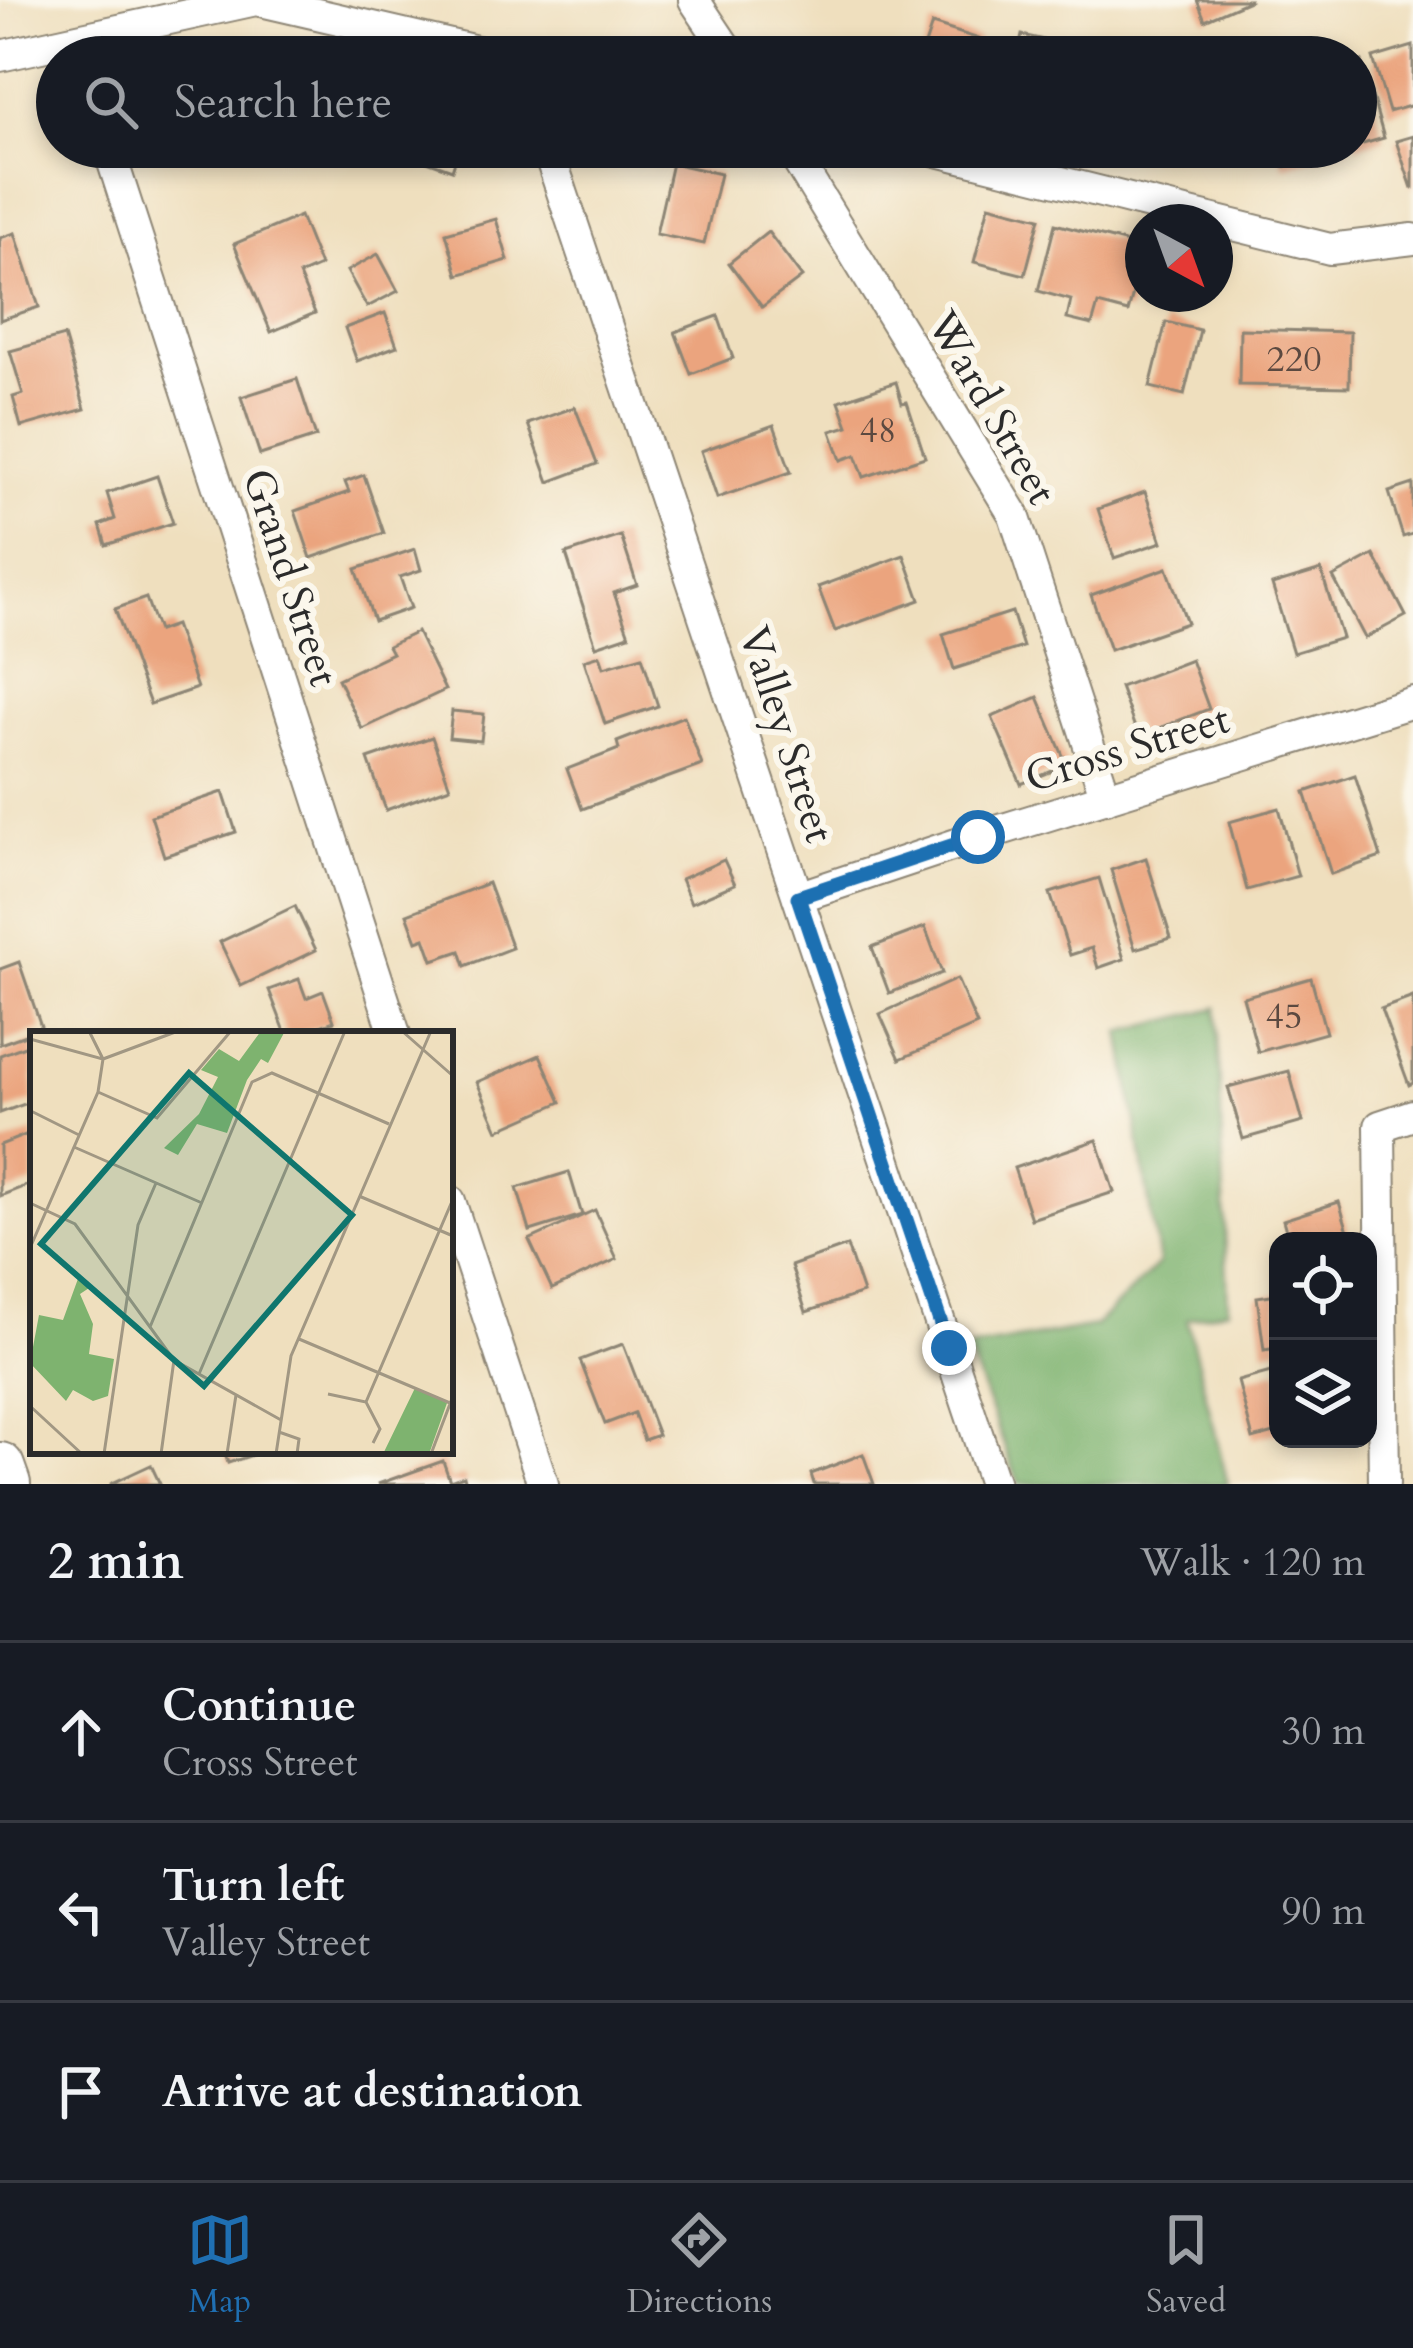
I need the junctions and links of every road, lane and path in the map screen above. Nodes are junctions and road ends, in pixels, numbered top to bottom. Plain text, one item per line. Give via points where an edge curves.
1 (255, 0) edge
2 (694, 0) edge
3 (123, 36) edge
4 (412, 36) edge
5 (718, 36) edge
6 (36, 53) edge
7 (0, 56) edge
8 (115, 168) edge
9 (554, 168) edge
10 (802, 168) edge
11 (1005, 168) edge
12 (1413, 239) edge
13 (1413, 702) edge
14 (1106, 798) junction
15 (798, 897) junction
16 (394, 1031) edge
17 (1413, 1115) edge
18 (453, 1210) edge
19 (0, 1467) edge
20 (6, 1484) edge
21 (543, 1484) edge
22 (994, 1484) edge
23 (1384, 1484) edge

1 - 3 street
1 - 4 street
2 - 5 street
6 - 7 street
8 - 16 street, Grand Street
9 - 15 street, Valley Street
10 - 14 street, Ward Street via 1014,515
11 - 12 street via 1330,249
13 - 14 street, Cross Street
14 - 15 street, Cross Street
15 - 22 street, Valley Street
17 - 23 street via 1380,1126
18 - 21 street
19 - 20 main road

